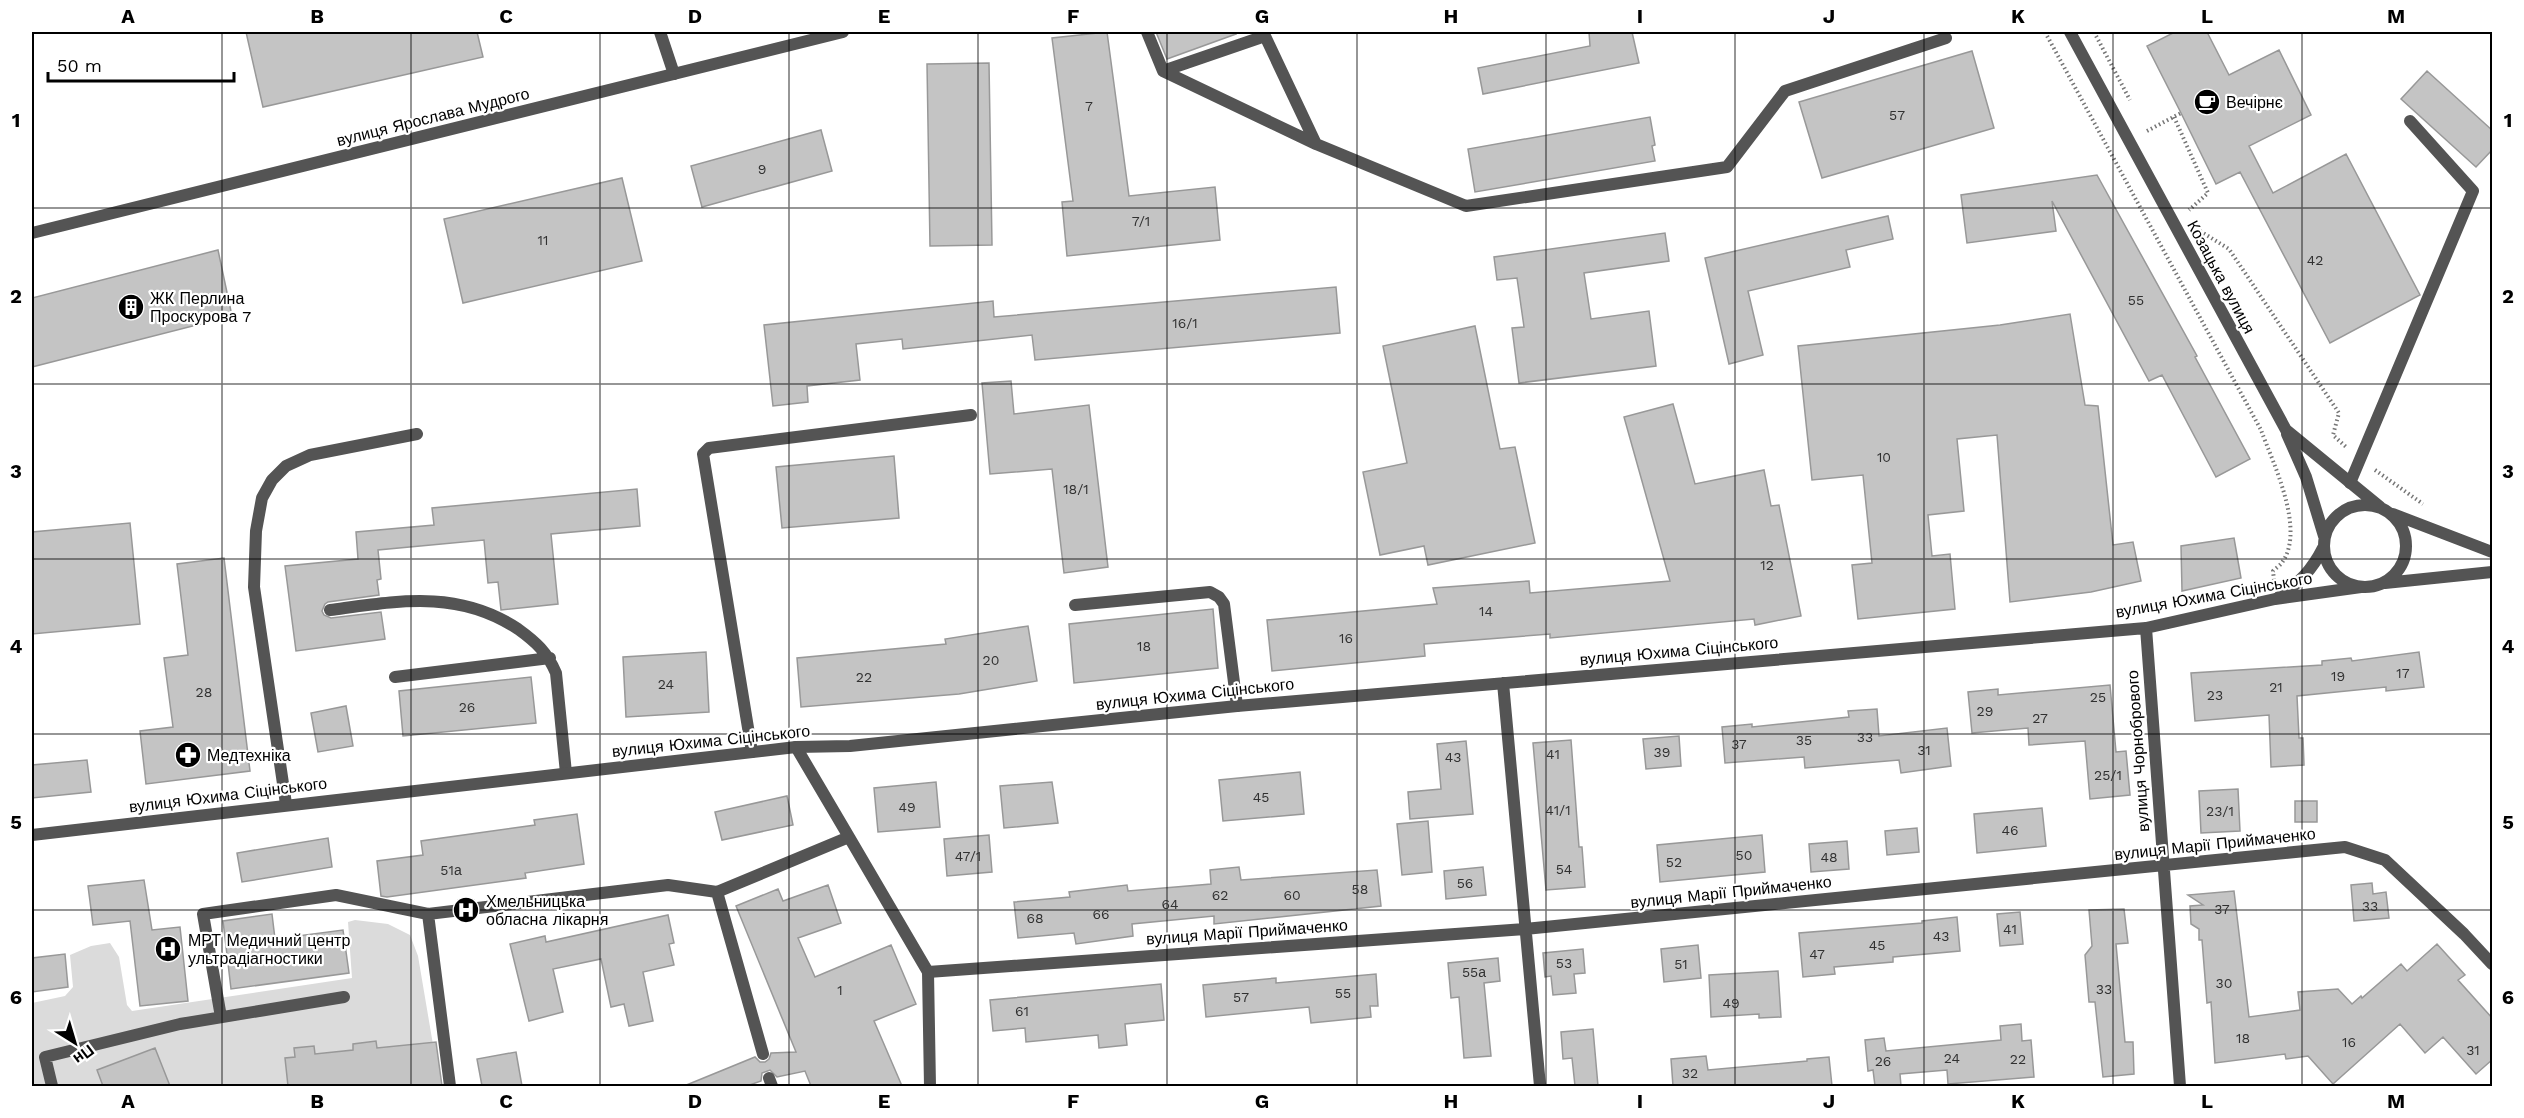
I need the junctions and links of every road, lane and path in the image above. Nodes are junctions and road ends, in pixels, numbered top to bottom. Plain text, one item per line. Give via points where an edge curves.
1 (660, 32) edge
2 (843, 32) edge
3 (1147, 32) edge
4 (2045, 32) edge
5 (2070, 32) edge
6 (2094, 32) edge
7 (1946, 38) dead end
8 (1163, 71) junction
9 (674, 74) junction
10 (2132, 102) dead end
11 (2181, 113) dead end
12 (2174, 117) junction
13 (2142, 121) dead end
14 (2410, 121) dead end
15 (2147, 131) junction
16 (2152, 141) dead end
17 (1316, 144) junction
18 (2184, 200) dead end
19 (2189, 210) junction
20 (2194, 220) dead end
21 (2199, 230) dead end
22 (32, 232) edge
23 (970, 415) dead end
24 (2286, 430) junction
25 (417, 434) dead end
26 (2359, 460) junction
27 (2350, 483) junction
28 (2430, 509) dead end
29 (2385, 510) junction
30 (2324, 542) junction
31 (2493, 552) edge
32 (2493, 572) edge
33 (2384, 583) junction
34 (2361, 587) junction
35 (2275, 599) junction
36 (1075, 605) dead end
37 (330, 610) dead end
38 (2146, 628) junction
39 (550, 658) junction
40 (395, 677) dead end
41 (1503, 683) junction
42 (1237, 706) junction
43 (796, 747) junction
44 (752, 752) junction
45 (566, 773) junction
46 (286, 804) junction
47 (32, 835) edge
48 (849, 837) junction
49 (2163, 866) junction
50 (717, 892) junction
51 (428, 914) junction
52 (1525, 929) junction
53 (2493, 964) edge
54 (928, 972) junction
55 (344, 997) dead end
56 (221, 1017) junction
57 (763, 1054) dead end
58 (52, 1086) edge
59 (450, 1086) edge
60 (930, 1086) edge
61 (1540, 1086) edge
62 (2180, 1086) edge

1 - 9 street
2 - 9 street, вулиця Ярослава Мудрого
3 - 8 street
4 - 35 path via 2262,430 2286,500 2292,536 2283,561 2273,571
5 - 24 street, Козацька вулиця
6 - 10 path
7 - 17 street via 1785,91 1727,167 1466,206
8 - 17 street
8 - 17 street via 1265,36
9 - 22 street, вулиця Ярослава Мудрого
11 - 12 path
12 - 15 path
12 - 19 path via 2208,193
13 - 15 path
14 - 26 street via 2473,190
15 - 16 path
18 - 19 path
19 - 20 path
21 - 26 path via 2229,249 2339,413 2333,435
23 - 44 street via 709,448 703,454
24 - 27 street, Козацька вулиця
24 - 30 street via 2306,477
25 - 46 street via 310,455 286,465 262,498 256,531 254,587
26 - 27 street
26 - 28 path
27 - 29 street, Козацька вулиця
29 - 30 street via 2368,505 2346,509 2329,525
29 - 31 street, Козацька вулиця
29 - 33 street via 2404,532 2405,555 2401,567
30 - 34 street via 2325,560 2339,579
30 - 35 street via 2312,569
32 - 33 street
33 - 34 street
34 - 35 street, вулиця Юхима Сіцінського
35 - 38 street, вулиця Юхима Сіцінського
36 - 42 street via 1210,592 1219,597 1224,604
37 - 39 street via 425,601 474,606 539,644
38 - 41 street, вулиця Юхима Сіцінського
38 - 49 street, вулиця Чорнобрового
39 - 40 street
39 - 45 street via 556,673
41 - 42 street, вулиця Юхима Сіцінського
41 - 52 street
42 - 43 street, вулиця Юхима Сіцінського via 850,746
43 - 44 street, вулиця Юхима Сіцінського
43 - 48 street
44 - 45 street, вулиця Юхима Сіцінського
45 - 46 street, вулиця Юхима Сіцінського
46 - 47 street, вулиця Юхима Сіцінського
48 - 50 street
48 - 54 street
49 - 52 street, вулиця Марії Приймаченко
49 - 53 street, вулиця Марії Приймаченко via 2345,847 2385,860
49 - 62 street, вулиця Чорнобрового
50 - 51 street via 668,885
50 - 57 street
51 - 56 street via 336,895 203,914
51 - 59 street
52 - 54 street, вулиця Марії Приймаченко
52 - 61 street
54 - 60 street
55 - 56 street
56 - 58 street via 45,1057

